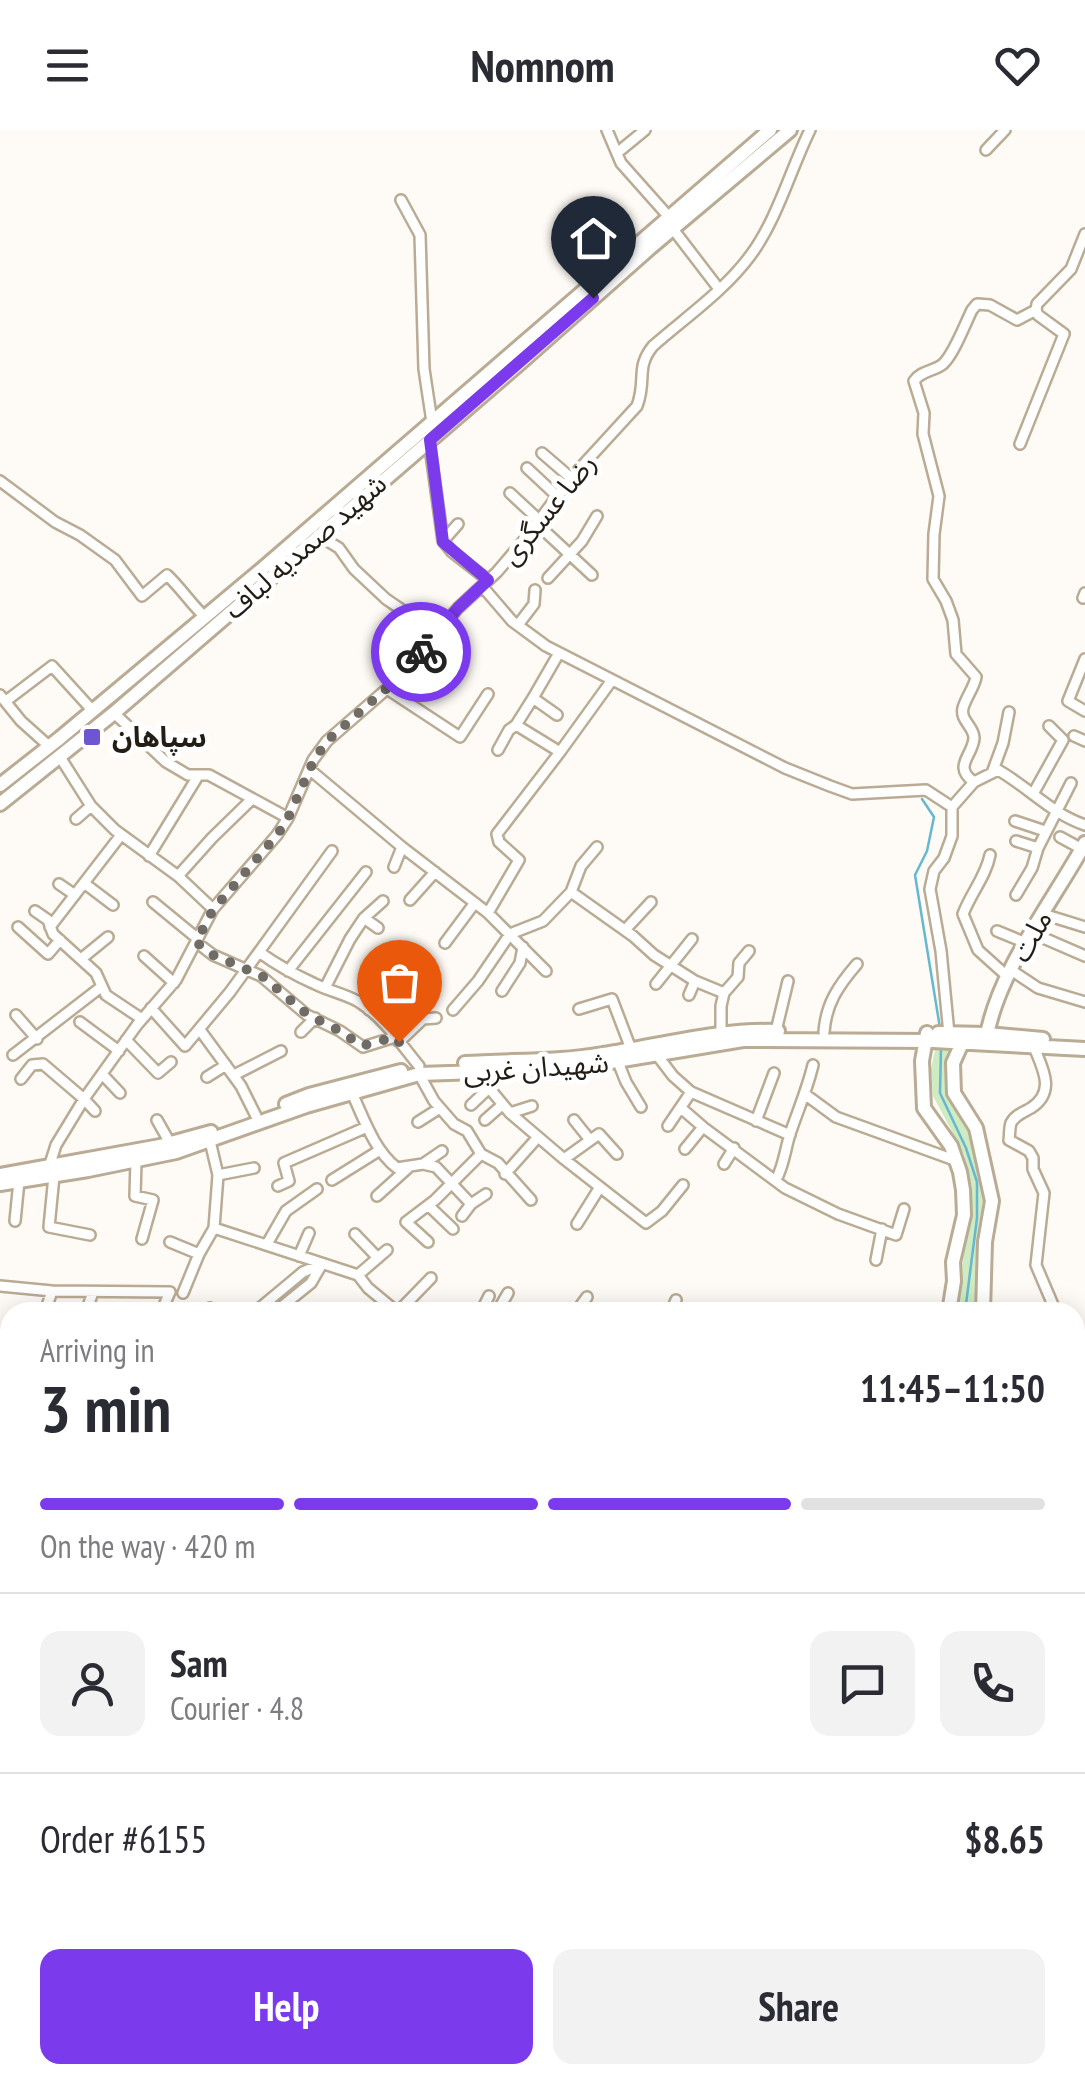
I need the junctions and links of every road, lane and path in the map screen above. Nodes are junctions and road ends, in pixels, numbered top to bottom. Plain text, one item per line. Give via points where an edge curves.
1 (607, 130) edge
2 (646, 130) edge
3 (770, 130) edge
4 (790, 130) edge
5 (810, 130) edge
6 (1005, 130) edge
7 (986, 150) dead end
8 (755, 151) junction
9 (617, 153) junction
10 (400, 200) dead end
11 (671, 223) junction
12 (1085, 234) edge
13 (718, 288) junction
14 (1036, 310) junction
15 (432, 422) junction
16 (430, 440) junction
17 (1020, 444) dead end
18 (542, 452) dead end
19 (527, 468) dead end
20 (571, 478) junction
21 (0, 482) edge
22 (510, 493) dead end
23 (558, 496) junction
24 (598, 516) dead end
25 (538, 522) junction
26 (458, 524) dead end
27 (318, 535) junction
28 (443, 542) junction
29 (570, 555) junction
30 (282, 559) junction
31 (592, 575) dead end
32 (548, 578) dead end
33 (485, 583) junction
34 (535, 590) dead end
35 (206, 617) junction
36 (518, 625) junction
37 (437, 634) junction
38 (558, 653) junction
39 (1085, 659) edge
40 (612, 680) junction
41 (387, 689) junction
42 (488, 694) dead end
43 (3, 698) edge
44 (533, 698) junction
45 (93, 711) junction
46 (1085, 711) edge
47 (1009, 712) dead end
48 (114, 713) junction
49 (557, 715) dead end
50 (516, 725) junction
51 (1049, 726) dead end
52 (1074, 736) dead end
53 (1085, 740) edge
54 (498, 750) dead end
55 (55, 752) junction
56 (560, 752) junction
57 (309, 769) junction
58 (992, 772) junction
59 (198, 776) junction
60 (974, 782) junction
61 (1072, 783) dead end
62 (0, 786) edge
63 (1033, 794) junction
64 (252, 799) junction
65 (0, 804) edge
66 (90, 806) junction
67 (952, 808) junction
68 (1056, 811) junction
69 (288, 818) junction
70 (76, 819) dead end
71 (1016, 820) dead end
72 (1085, 825) edge
73 (1046, 830) junction
74 (121, 835) junction
75 (1060, 837) dead end
76 (1016, 841) dead end
77 (402, 847) junction
78 (597, 847) dead end
79 (1084, 847) edge
80 (1038, 848) junction
81 (332, 851) dead end
82 (990, 854) dead end
83 (149, 856) junction
84 (394, 867) dead end
85 (366, 872) dead end
86 (435, 872) junction
87 (178, 876) junction
88 (84, 883) junction
89 (59, 884) dead end
90 (571, 892) junction
91 (75, 895) junction
92 (1016, 895) dead end
93 (410, 900) dead end
94 (383, 901) dead end
95 (153, 902) dead end
96 (652, 902) dead end
97 (474, 904) junction
98 (113, 905) dead end
99 (213, 910) junction
100 (35, 911) dead end
101 (488, 913) junction
102 (1043, 914) junction
103 (364, 918) junction
104 (18, 927) dead end
105 (50, 927) junction
106 (378, 928) dead end
107 (1085, 928) edge
108 (625, 930) junction
109 (996, 931) dead end
110 (510, 934) junction
111 (108, 936) dead end
112 (1029, 938) junction
113 (692, 939) dead end
114 (60, 940) junction
115 (197, 940) junction
116 (445, 943) dead end
117 (523, 948) junction
118 (749, 951) dead end
119 (259, 952) junction
120 (144, 956) dead end
121 (1085, 956) edge
122 (81, 959) junction
123 (672, 964) junction
124 (856, 964) dead end
125 (245, 969) junction
126 (394, 969) dead end
127 (288, 971) junction
128 (546, 972) dead end
129 (1010, 974) junction
130 (695, 981) junction
131 (788, 981) dead end
132 (174, 983) junction
133 (656, 984) dead end
134 (101, 987) junction
135 (324, 988) junction
136 (502, 991) dead end
137 (724, 993) junction
138 (689, 994) dead end
139 (1085, 1002) edge
140 (152, 1008) junction
141 (579, 1009) dead end
142 (369, 1010) junction
143 (453, 1010) dead end
144 (16, 1016) dead end
145 (315, 1018) junction
146 (436, 1018) dead end
147 (142, 1019) junction
148 (80, 1022) dead end
149 (200, 1030) junction
150 (776, 1031) junction
151 (301, 1032) dead end
152 (824, 1032) junction
153 (722, 1034) junction
154 (949, 1034) junction
155 (927, 1037) junction
156 (37, 1038) junction
157 (397, 1039) junction
158 (986, 1039) junction
159 (126, 1040) junction
160 (962, 1043) junction
161 (1085, 1046) edge
162 (1034, 1047) junction
163 (630, 1049) junction
164 (118, 1051) junction
165 (281, 1052) dead end
166 (657, 1055) junction
167 (14, 1056) dead end
168 (171, 1062) dead end
169 (618, 1062) junction
170 (226, 1064) junction
171 (813, 1064) dead end
172 (419, 1070) junction
173 (475, 1070) junction
174 (774, 1072) dead end
175 (102, 1074) junction
176 (234, 1075) junction
177 (207, 1077) dead end
178 (21, 1079) dead end
179 (489, 1088) junction
180 (691, 1092) junction
181 (120, 1093) dead end
182 (352, 1093) junction
183 (806, 1095) junction
184 (84, 1099) junction
185 (471, 1106) dead end
186 (532, 1106) dead end
187 (642, 1107) dead end
188 (440, 1108) junction
189 (681, 1108) junction
190 (506, 1109) junction
191 (95, 1112) dead end
192 (256, 1116) junction
193 (157, 1120) dead end
194 (485, 1120) dead end
195 (574, 1120) dead end
196 (756, 1121) junction
197 (418, 1122) dead end
198 (668, 1126) dead end
199 (367, 1127) junction
200 (703, 1127) junction
201 (790, 1136) junction
202 (594, 1137) junction
203 (538, 1138) junction
204 (210, 1141) junction
205 (170, 1144) junction
206 (734, 1148) junction
207 (686, 1149) dead end
208 (380, 1150) junction
209 (442, 1151) dead end
210 (481, 1154) junction
211 (617, 1154) dead end
212 (564, 1159) junction
213 (116, 1160) junction
214 (136, 1160) junction
215 (957, 1162) junction
216 (423, 1164) junction
217 (724, 1164) dead end
218 (254, 1168) dead end
219 (408, 1168) junction
220 (52, 1172) junction
221 (505, 1174) junction
222 (0, 1175) edge
223 (218, 1175) junction
224 (332, 1180) dead end
225 (776, 1180) junction
226 (20, 1181) junction
227 (451, 1182) junction
228 (0, 1184) edge
229 (683, 1184) dead end
230 (278, 1186) dead end
231 (600, 1188) junction
232 (316, 1189) dead end
233 (486, 1194) dead end
234 (377, 1196) dead end
235 (531, 1200) dead end
236 (471, 1204) junction
237 (429, 1206) junction
238 (904, 1209) dead end
239 (462, 1216) dead end
240 (15, 1221) dead end
241 (577, 1224) dead end
242 (214, 1228) junction
243 (453, 1229) dead end
244 (882, 1230) junction
245 (309, 1234) dead end
246 (354, 1234) dead end
247 (90, 1235) dead end
248 (142, 1239) dead end
249 (170, 1242) dead end
250 (428, 1242) dead end
251 (267, 1244) junction
252 (388, 1250) dead end
253 (199, 1254) junction
254 (299, 1256) junction
255 (378, 1258) junction
256 (876, 1260) dead end
257 (322, 1264) junction
258 (358, 1275) junction
259 (431, 1278) dead end
260 (0, 1286) edge
261 (52, 1292) junction
262 (93, 1292) junction
263 (183, 1293) dead end
264 (508, 1293) dead end
265 (489, 1296) dead end
266 (587, 1297) dead end
267 (48, 1302) edge
268 (90, 1302) edge
269 (166, 1302) edge
270 (267, 1302) edge
271 (287, 1302) edge
272 (386, 1302) edge
273 (408, 1302) edge
274 (486, 1302) edge
275 (503, 1302) edge
276 (583, 1302) edge
277 (951, 1302) edge
278 (984, 1302) edge
279 (1052, 1302) edge
280 (833, 2084) edge
281 (844, 2084) edge

1 - 9 street
2 - 9 street
3 - 8 main road, شهید صمدیه لباف
4 - 8 main road, شهید صمدیه لباف
5 - 13 street, رضا عسگری via 760,240
6 - 7 street
8 - 11 main road, شهید صمدیه لباف
9 - 11 street
10 - 15 street via 420,234
11 - 13 street
11 - 15 main road, شهید صمدیه لباف
11 - 16 main road, شهید صمدیه لباف
12 - 14 street via 1071,269
13 - 20 street, رضا عسگری via 643,358 637,406
14 - 17 street via 1064,334
14 - 60 street via 1015,320 978,304 946,361 914,381 939,496 933,578 953,620 956,654 976,677 962,710 974,740 963,766
15 - 30 main road, شهید صمدیه لباف
16 - 27 main road, شهید صمدیه لباف
16 - 28 street
18 - 20 street
19 - 23 street
20 - 23 street, رضا عسگری
21 - 35 street via 116,560 142,596 167,575
22 - 25 street
23 - 25 street, رضا عسگری
24 - 29 street
25 - 29 street
25 - 33 street, رضا عسگری
26 - 28 street
27 - 30 main road, شهید صمدیه لباف
27 - 37 street via 386,599
28 - 33 street
29 - 31 street
29 - 32 street
30 - 35 main road, شهید صمدیه لباف
30 - 48 main road, شهید صمدیه لباف
33 - 36 street
33 - 37 street, رضا عسگری
34 - 36 street via 534,604
35 - 45 main road, شهید صمدیه لباف
36 - 38 street
37 - 41 street, رضا عسگری
38 - 40 street
38 - 44 street
39 - 46 street via 1068,701
40 - 56 street
40 - 67 street via 830,786 852,794 926,790
41 - 42 street via 460,737
41 - 57 street, رضا عسگری via 327,741
43 - 45 street via 52,666
43 - 55 street
44 - 49 street
44 - 50 street
45 - 55 main road, شهید صمدیه لباف
47 - 58 street
48 - 55 main road, شهید صمدیه لباف
48 - 59 street via 166,762
50 - 54 street
50 - 56 street
51 - 63 street via 1063,740
52 - 53 street
55 - 62 main road, شهید صمدیه لباف
55 - 65 main road, شهید صمدیه لباف
55 - 66 street
56 - 101 street via 497,834 519,860
57 - 69 street, رضا عسگری
57 - 77 street
58 - 60 street
58 - 63 street
59 - 64 street
59 - 83 street
60 - 67 street
61 - 68 street
63 - 68 street
64 - 69 street
64 - 87 street
66 - 70 street
66 - 74 street
67 - 154 street via 952,836 930,889
68 - 72 street
68 - 73 street
69 - 99 street, رضا عسگری
71 - 73 street
73 - 80 street
74 - 83 street
74 - 88 street
75 - 79 street
76 - 80 street
77 - 84 street
77 - 86 street
78 - 90 street
79 - 102 main road, ملت
80 - 92 street
81 - 119 street
82 - 129 street via 963,914 978,950
83 - 87 street
85 - 127 street
86 - 93 street
86 - 97 street
87 - 99 street
88 - 91 street
88 - 98 street
89 - 91 street
90 - 108 street
90 - 110 street via 543,921
91 - 105 street
94 - 103 street
95 - 115 street
96 - 108 street
97 - 101 street
97 - 116 street
99 - 115 street, رضا عسگری
100 - 105 street
101 - 110 street
102 - 107 street
102 - 112 main road, ملت
103 - 106 street
103 - 135 street
104 - 114 street via 48,954
105 - 114 street
108 - 123 street
109 - 112 street
110 - 117 street
110 - 143 street
111 - 122 street
112 - 121 street
112 - 129 main road, ملت
113 - 123 street
114 - 122 street
115 - 125 street
115 - 132 street, رضا عسگری
117 - 128 street
117 - 136 street
118 - 137 street
119 - 125 street
119 - 127 street
120 - 132 street
122 - 134 street
123 - 130 street
123 - 133 street
124 - 152 street via 838,986
125 - 145 street
125 - 149 street
126 - 142 street
127 - 135 street
129 - 139 street
129 - 158 main road, ملت
130 - 137 street
130 - 138 street
131 - 150 street
132 - 140 street, رضا عسگری
134 - 147 street
134 - 156 street
135 - 142 street
137 - 153 street
140 - 147 street, رضا عسگری
140 - 149 street via 185,1046
141 - 163 street via 612,999
142 - 157 street
144 - 156 street
145 - 151 street
145 - 157 street via 362,1046
146 - 157 street via 423,1019
147 - 159 street, رضا عسگری
148 - 164 street
149 - 170 street
150 - 152 main road, شهیدان غربی
150 - 153 main road, شهیدان غربی
152 - 155 main road, شهیدان غربی
153 - 163 main road, شهیدان غربی
154 - 155 main road, شهیدان غربی
154 - 158 main road, شهیدان غربی
155 - 160 main road, شهیدان غربی
155 - 166 main road, شهیدان غربی via 743,1040
155 - 215 main road via 924,1108
156 - 167 street
157 - 172 street
158 - 160 main road, شهیدان غربی
158 - 161 main road, شهیدان غربی
158 - 162 main road, شهیدان غربی
159 - 164 street, رضا عسگری
159 - 168 street via 158,1073
160 - 278 main road via 954,1094 976,1128 992,1200
161 - 162 main road, شهیدان غربی
162 - 279 street via 1047,1085 1036,1105 1011,1123 1009,1140 1029,1151 1044,1193 1036,1264
163 - 172 main road, شهیدان غربی
164 - 175 street, رضا عسگری
165 - 176 street
166 - 169 main road, شهیدان غربی
166 - 180 street
169 - 173 main road, شهیدان غربی
169 - 187 street
170 - 176 street
170 - 177 street
171 - 183 street
172 - 173 main road, شهیدان غربی
172 - 182 main road, شهیدان غربی
172 - 188 street
172 - 192 main road, شهیدان غربی via 309,1095
173 - 179 street
174 - 196 street
175 - 181 street
175 - 184 street, رضا عسگری
176 - 192 street
178 - 184 street via 42,1064
179 - 185 street
179 - 190 street
180 - 189 street
180 - 196 street
182 - 199 street
182 - 204 main road, شهیدان غربی
183 - 201 street
183 - 215 street via 836,1117
184 - 191 street
184 - 220 street, رضا عسگری via 56,1146
186 - 190 street
188 - 197 street
188 - 210 street
189 - 198 street
189 - 200 street
190 - 194 street
190 - 203 street
192 - 205 main road, شهیدان غربی
193 - 205 street
195 - 202 street
196 - 201 street
199 - 208 street
199 - 230 street via 284,1162 290,1181
200 - 206 street
200 - 207 street
201 - 225 street
202 - 211 street
202 - 212 street
203 - 212 street
203 - 221 street
204 - 214 main road, شهیدان غربی
204 - 223 street
205 - 213 main road, شهیدان غربی
206 - 217 street
206 - 225 street
208 - 219 street via 398,1168
208 - 224 street
209 - 216 street
210 - 221 street
210 - 227 street
212 - 231 street
213 - 214 main road, شهیدان غربی
213 - 220 main road, شهیدان غربی
214 - 248 street via 135,1196 153,1200
215 - 277 main road via 964,1215
216 - 219 street
216 - 227 street
218 - 223 street
219 - 234 street
220 - 222 main road, شهیدان غربی
220 - 226 main road, شهیدان غربی
220 - 247 street, رضا عسگری via 49,1227
221 - 235 street
223 - 242 street
225 - 244 street
226 - 228 main road, شهیدان غربی
226 - 240 street
227 - 236 street
227 - 237 street
229 - 231 street via 646,1223
231 - 241 street
232 - 251 street via 286,1211
233 - 236 street
236 - 239 street
237 - 243 street
237 - 250 street via 406,1222
238 - 244 street via 896,1235
242 - 251 street
242 - 253 street
244 - 256 street
245 - 254 street
246 - 255 street
249 - 253 street
251 - 254 street
252 - 255 street
253 - 263 street
254 - 257 street
255 - 258 street
257 - 258 street
257 - 270 street
257 - 271 street
258 - 272 street
259 - 273 street
260 - 261 street
261 - 262 street
261 - 267 street
262 - 268 street
262 - 269 street via 170,1292
264 - 275 street
265 - 274 street
266 - 276 street
280 - 281 main road

